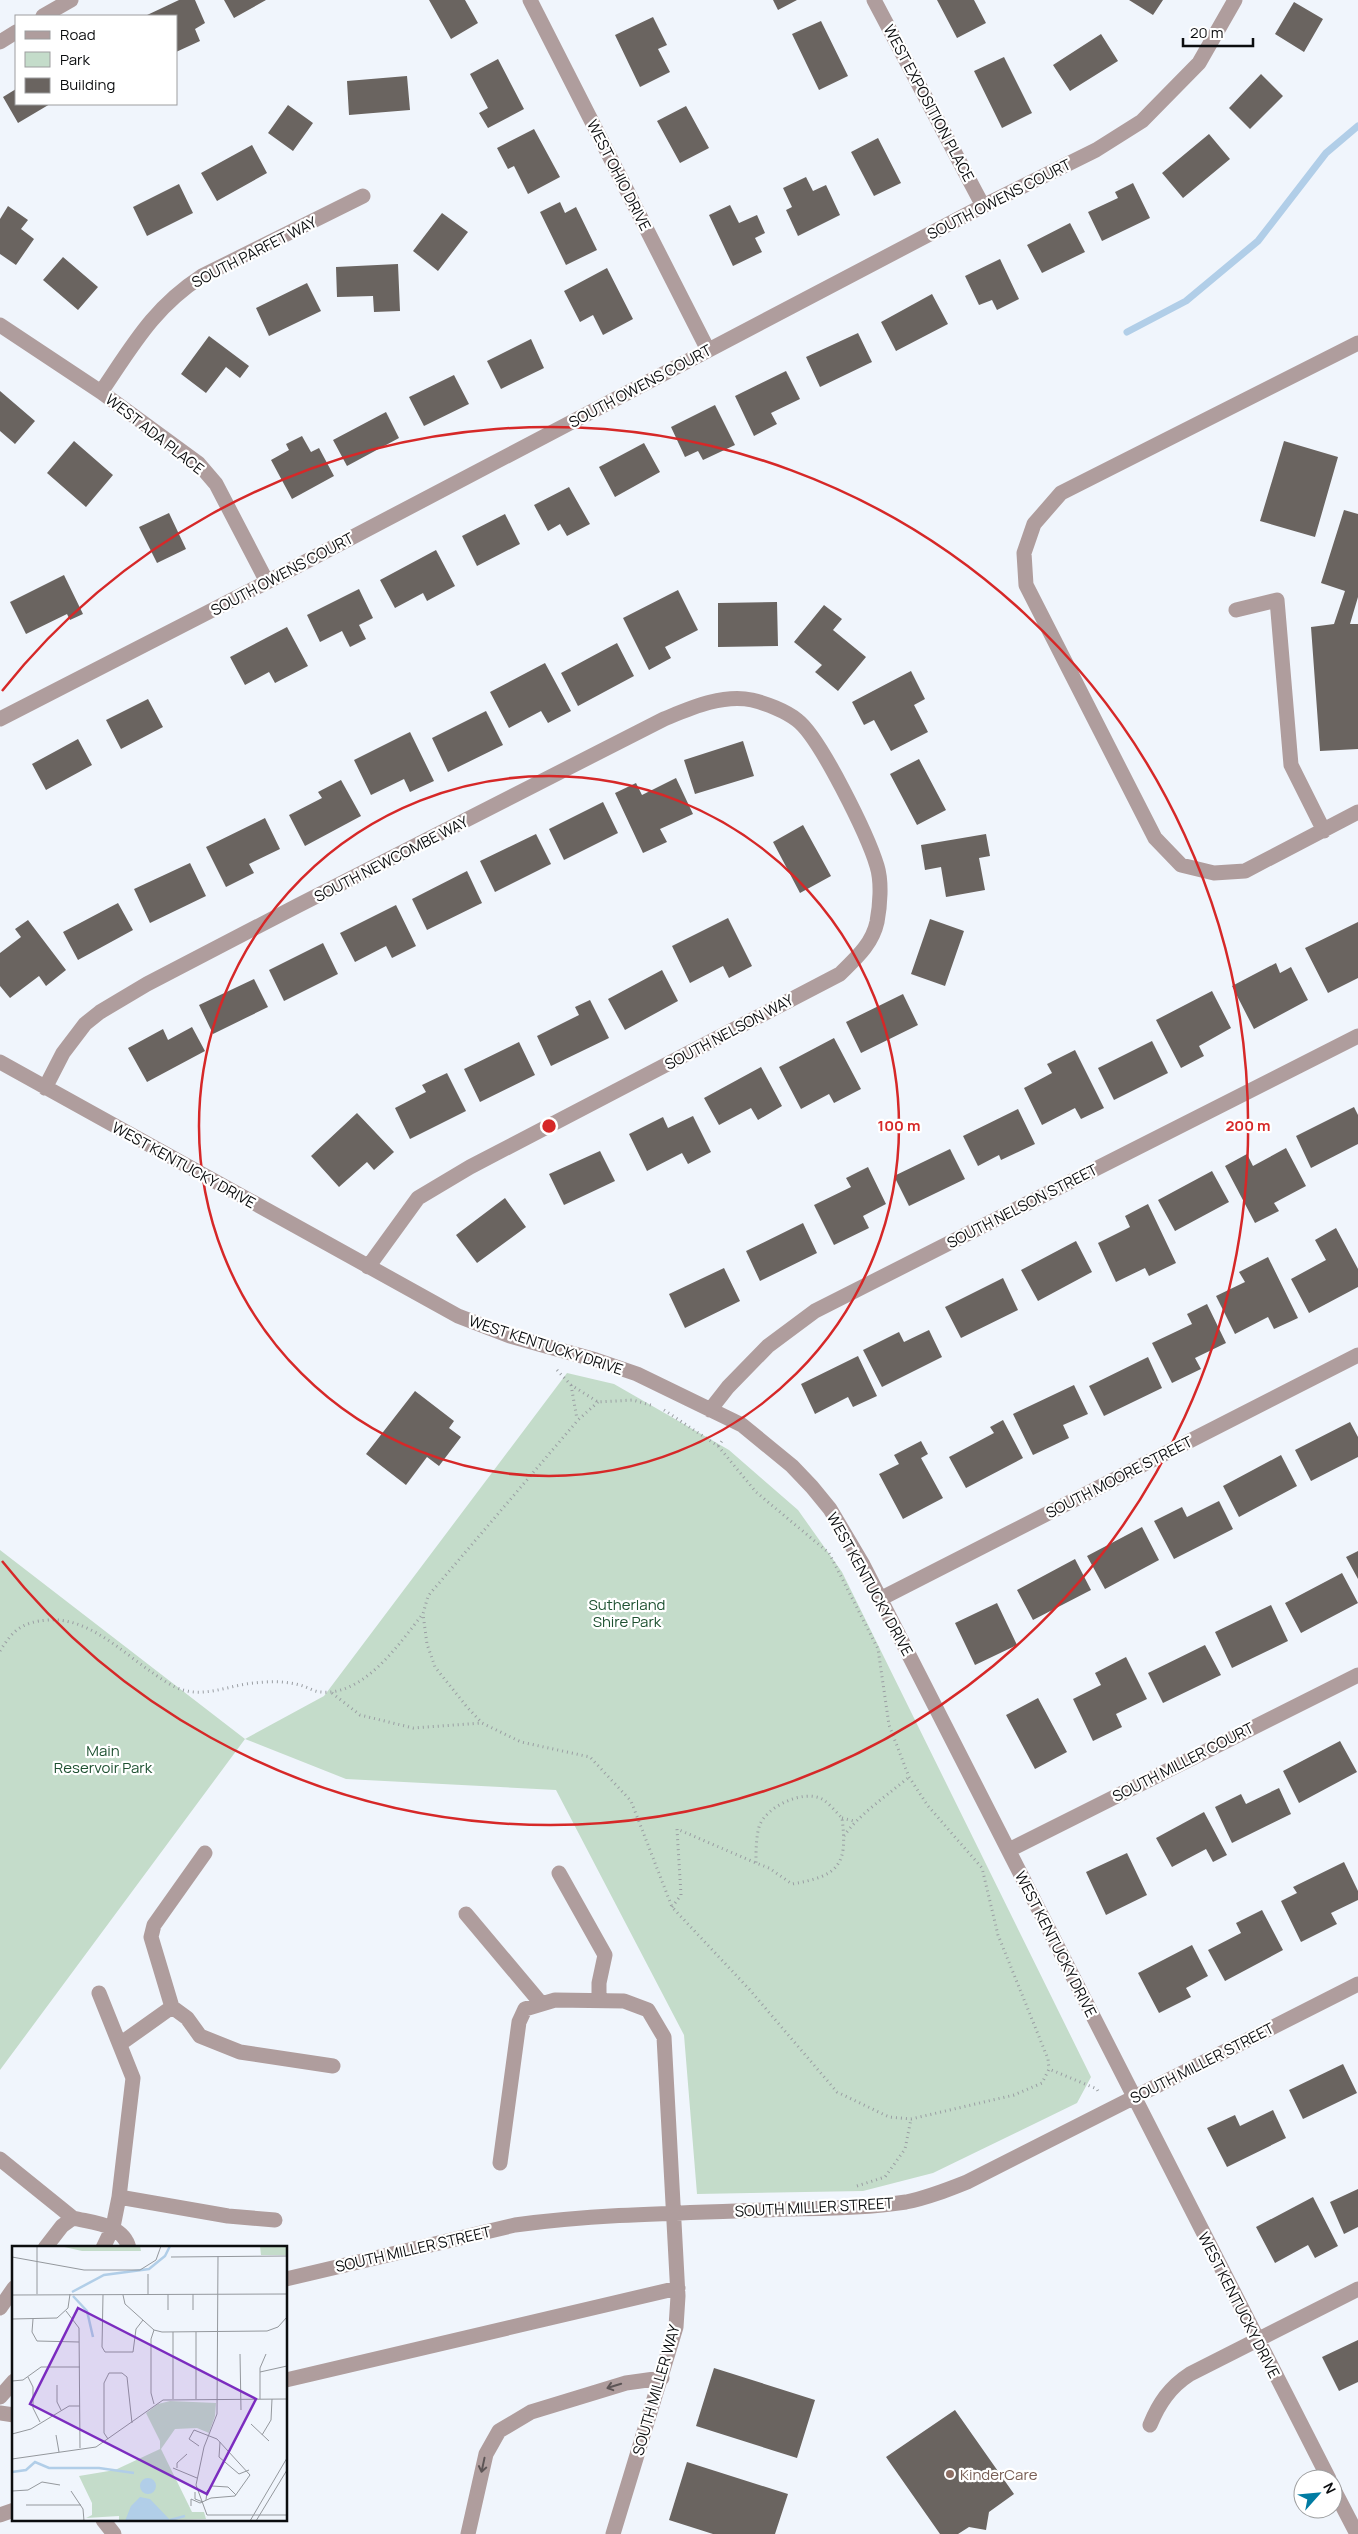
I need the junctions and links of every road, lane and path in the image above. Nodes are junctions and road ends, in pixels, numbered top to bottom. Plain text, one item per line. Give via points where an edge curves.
1 (71, 0) edge
2 (530, 0) edge
3 (874, 0) edge
4 (1235, 0) edge
5 (45, 15) edge
6 (15, 33) edge
7 (0, 42) edge
8 (363, 196) dead end
9 (983, 206) junction
10 (0, 326) edge
11 (1358, 343) edge
12 (708, 350) junction
13 (101, 392) junction
14 (267, 582) junction
15 (1236, 610) dead end
16 (776, 710) joint
17 (0, 719) edge
18 (1358, 812) edge
19 (1324, 831) junction
20 (1358, 1036) edge
21 (0, 1062) edge
22 (45, 1088) junction
23 (368, 1267) junction
24 (1358, 1355) edge
25 (571, 1385) dead end
26 (710, 1410) junction
27 (578, 1420) junction
28 (722, 1440) dead end
29 (718, 1446) junction
30 (880, 1599) junction
31 (423, 1614) junction
32 (0, 1651) edge
33 (1358, 1674) edge
34 (331, 1693) junction
35 (482, 1723) junction
36 (909, 1777) junction
37 (842, 1818) junction
38 (854, 1821) junction
39 (844, 1836) junction
40 (1009, 1850) junction
41 (205, 1853) dead end
42 (756, 1863) junction
43 (559, 1873) dead end
44 (672, 1907) junction
45 (466, 1914) dead end
46 (1358, 1984) edge
47 (99, 1993) dead end
48 (599, 2000) junction
49 (540, 2002) junction
50 (172, 2007) junction
51 (120, 2044) junction
52 (333, 2066) dead end
53 (1048, 2069) junction
54 (1134, 2098) junction
55 (1108, 2111) junction
56 (911, 2120) junction
57 (0, 2159) edge
58 (500, 2163) dead end
59 (853, 2187) dead end
60 (119, 2198) junction
61 (672, 2213) junction
62 (72, 2218) junction
63 (275, 2220) dead end
64 (113, 2227) junction
65 (47, 2246) edge
66 (104, 2246) edge
67 (129, 2246) edge
68 (288, 2279) edge
69 (678, 2288) junction
70 (1358, 2289) edge
71 (12, 2291) edge
72 (0, 2308) edge
73 (1257, 2340) junction
74 (662, 2378) junction
75 (288, 2380) edge
76 (12, 2383) edge
77 (0, 2397) edge
78 (1150, 2425) dead end
79 (1323, 2469) edge
80 (1343, 2507) edge
81 (12, 2511) edge
82 (0, 2515) edge
83 (105, 2522) edge
84 (114, 2534) edge
85 (468, 2534) edge
86 (613, 2534) edge
87 (1357, 2534) edge

1 - 5 street
2 - 12 street, WEST OHIO DRIVE
3 - 9 street, WEST EXPOSITION PLACE
4 - 9 street, SOUTH OWENS COURT via 1199,64 1142,121 1096,150
6 - 7 street
8 - 13 street, SOUTH PARFET WAY via 202,276 179,292 154,315
9 - 12 street, SOUTH OWENS COURT
10 - 13 street, WEST ADA PLACE
11 - 19 street via 1060,493 1034,524 1024,553 1026,585 1030,594 1155,838 1182,865 1214,873 1245,871
12 - 14 street, SOUTH OWENS COURT
13 - 14 street, WEST ADA PLACE via 198,463 216,484
14 - 17 street, SOUTH OWENS COURT
15 - 19 street via 1277,600 1292,765
16 - 22 street, SOUTH NEWCOMBE WAY via 752,700 730,699 690,708 297,906 100,1012 85,1024 63,1053
16 - 23 street, SOUTH NELSON WAY via 797,719 812,735 854,811 878,867 877,924 868,946 840,974 470,1167 418,1198
18 - 19 street
20 - 26 street, SOUTH NELSON STREET via 815,1311 768,1346
21 - 22 street, WEST KENTUCKY DRIVE
22 - 23 street, WEST KENTUCKY DRIVE
23 - 26 street, WEST KENTUCKY DRIVE via 422,1298 485,1328 638,1374
24 - 30 street, SOUTH MOORE STREET
25 - 27 path
26 - 30 street, WEST KENTUCKY DRIVE via 749,1430 805,1480 830,1509
27 - 29 path via 598,1402 633,1400 659,1407
27 - 31 path via 428,1596
28 - 29 path
29 - 36 path via 756,1492 830,1554 878,1649 889,1725
30 - 40 street, WEST KENTUCKY DRIVE
31 - 34 path via 389,1657 369,1675
31 - 35 path via 427,1644 435,1667
32 - 34 path via 12,1633 32,1621 56,1619 76,1623 99,1634 182,1690 203,1693 254,1683 282,1682
33 - 40 street, SOUTH MILLER COURT
34 - 35 path via 360,1715 413,1728
35 - 44 path via 521,1742 590,1757 631,1801
36 - 38 path
36 - 53 path via 928,1806 982,1868 998,1935 1048,2059
37 - 38 path
37 - 39 path
37 - 42 path via 820,1798 786,1800 767,1814 759,1826
38 - 39 path
39 - 42 path via 842,1860 838,1867 815,1880 792,1884
40 - 54 street, WEST KENTUCKY DRIVE
41 - 50 street via 154,1925 151,1937
42 - 44 path via 677,1829 681,1895
43 - 48 street via 605,1955
44 - 56 path via 749,1989 837,2092 889,2117
45 - 49 street
46 - 54 street, SOUTH MILLER STREET
47 - 51 street
48 - 49 street, SOUTH MILLER WAY
48 - 61 street, SOUTH MILLER WAY via 624,2001 648,2010 664,2036
49 - 58 street via 525,2009 519,2022
50 - 51 street
50 - 52 street via 187,2018 200,2036 240,2052
51 - 60 street via 133,2078
53 - 55 path via 1097,2089
53 - 56 path via 1042,2083 1014,2095
54 - 55 street, SOUTH MILLER STREET
54 - 73 street, WEST KENTUCKY DRIVE
55 - 61 street, SOUTH MILLER STREET via 967,2182 907,2202
56 - 59 path via 905,2149 885,2177
57 - 62 street
60 - 63 street via 228,2216
60 - 64 street
61 - 68 street, SOUTH MILLER STREET via 515,2225
61 - 69 street, SOUTH MILLER WAY
62 - 64 street
62 - 65 street
64 - 66 street
64 - 67 street
69 - 74 street, SOUTH MILLER WAY via 676,2327
69 - 75 street
70 - 73 street
71 - 72 street
73 - 78 street via 1179,2381 1162,2399
73 - 79 street, WEST KENTUCKY DRIVE
74 -> 85 street via 626,2383 531,2412 499,2431 486,2454
74 - 86 street, SOUTH MILLER WAY
76 - 77 street
80 - 87 street
81 - 82 street
83 - 84 street

